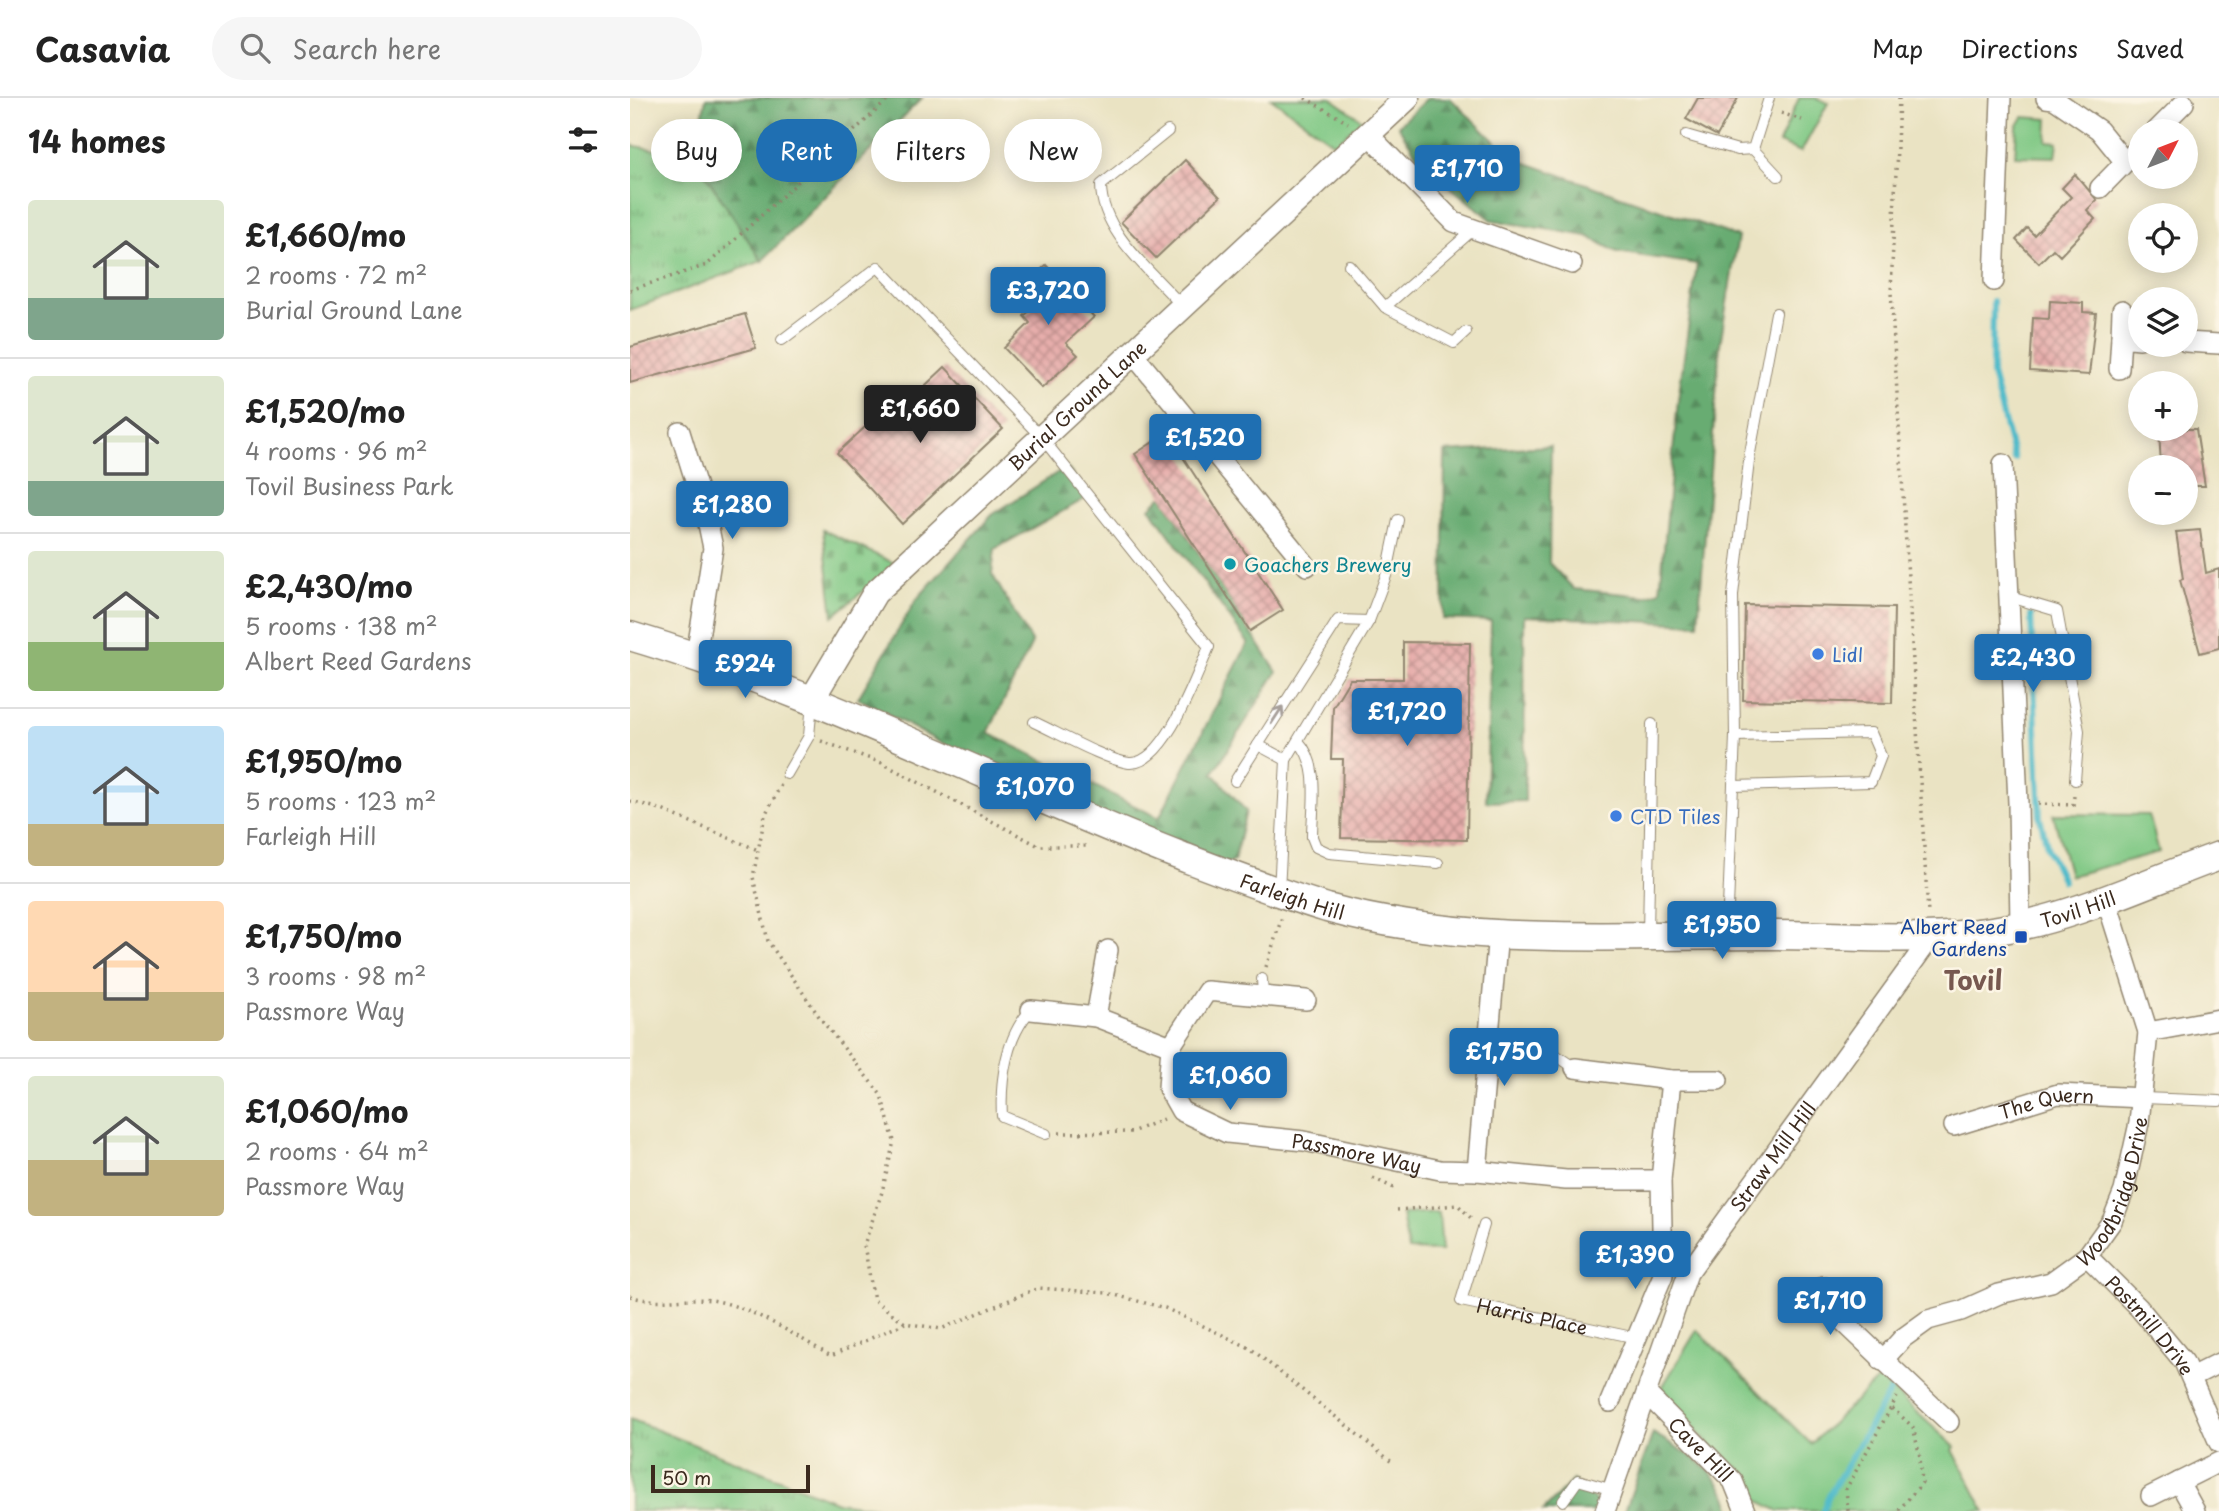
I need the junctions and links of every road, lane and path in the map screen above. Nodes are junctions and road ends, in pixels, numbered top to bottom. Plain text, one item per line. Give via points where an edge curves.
1 (890, 98) edge
2 (1305, 98) edge
3 (1407, 98) edge
4 (1899, 98) edge
5 (2001, 98) edge
6 (2046, 98) edge
7 (1767, 103) edge
8 (2184, 103) dead end
9 (2168, 119) edge
10 (1801, 120) dead end
11 (1168, 131) dead end
12 (1368, 135) junction
13 (1686, 135) dead end
14 (1753, 149) junction
15 (2126, 162) joint
16 (1777, 176) dead end
17 (2100, 188) dead end
18 (1475, 229) junction
19 (1572, 264) dead end
20 (1349, 265) dead end
21 (1994, 281) dead end
22 (630, 290) edge
23 (1385, 307) junction
24 (1184, 308) junction
25 (2123, 310) dead end
26 (1776, 313) dead end
27 (2128, 328) edge
28 (1466, 332) dead end
29 (782, 341) dead end
30 (2198, 343) edge
31 (2219, 344) edge
32 (2128, 346) edge
33 (1134, 355) junction
34 (2119, 369) dead end
35 (680, 432) dead end
36 (1043, 439) junction
37 (2003, 464) dead end
38 (1398, 520) dead end
39 (1307, 566) dead end
40 (2007, 596) junction
41 (1369, 621) junction
42 (630, 636) edge
43 (696, 656) junction
44 (812, 699) junction
45 (1034, 722) dead end
46 (1652, 724) dead end
47 (809, 736) junction
48 (1735, 736) junction
49 (1298, 741) junction
50 (1258, 745) junction
51 (1286, 760) junction
52 (787, 774) joint
53 (2075, 780) joint
54 (1235, 781) dead end
55 (1733, 786) junction
56 (630, 802) edge
57 (2045, 804) dead end
58 (1096, 845) dead end
59 (758, 850) junction
60 (2219, 856) edge
61 (1438, 863) dead end
62 (1279, 892) junction
63 (2106, 899) junction
64 (2020, 925) junction
65 (1498, 933) junction
66 (1727, 936) junction
67 (1648, 937) junction
68 (1930, 939) junction
69 (1108, 950) dead end
70 (1262, 986) junction
71 (1306, 1000) dead end
72 (1031, 1010) joint
73 (1096, 1017) junction
74 (2219, 1019) edge
75 (2148, 1032) junction
76 (1488, 1045) junction
77 (1171, 1046) junction
78 (1575, 1068) joint
79 (1671, 1080) junction
80 (1718, 1080) dead end
81 (2143, 1098) junction
82 (2219, 1101) edge
83 (1181, 1111) junction
84 (1954, 1126) dead end
85 (1046, 1134) joint
86 (1476, 1171) junction
87 (1373, 1178) dead end
88 (1661, 1180) junction
89 (1398, 1191) dead end
90 (1397, 1210) dead end
91 (1483, 1226) joint
92 (2087, 1256) junction
93 (1823, 1286) dead end
94 (630, 1296) edge
95 (905, 1323) junction
96 (1638, 1338) junction
97 (1882, 1361) junction
98 (2219, 1363) edge
99 (2191, 1377) junction
100 (1901, 1378) junction
101 (1647, 1394) junction
102 (1609, 1402) dead end
103 (1892, 1408) junction
104 (1949, 1423) dead end
105 (2219, 1443) edge
106 (2219, 1462) edge
107 (1393, 1463) dead end
108 (2179, 1482) junction
109 (1613, 1490) junction
110 (2151, 1496) dead end
111 (1563, 1501) dead end
112 (1605, 1511) edge
113 (1745, 1511) edge
114 (1848, 1511) edge
115 (1898, 1511) edge
116 (2195, 1511) edge

1 - 22 path via 707,265
2 - 12 path
3 - 12 street, Burial Ground Lane
4 - 68 path via 1891,292
5 - 21 street
6 - 15 street via 2099,130
7 - 10 path
7 - 14 lane
8 - 9 street
11 - 24 lane via 1101,185 1101,204 1126,244
12 - 18 street via 1454,222
12 - 24 street, Burial Ground Lane
13 - 14 lane via 1738,150
14 - 16 lane
15 - 17 street
18 - 19 street
18 - 23 lane
20 - 23 lane
23 - 28 lane via 1454,342
24 - 33 street, Burial Ground Lane
25 - 27 street
26 - 48 lane via 1750,453 1733,595
29 - 36 lane via 878,267
30 - 31 street
32 - 34 street
33 - 36 street, Burial Ground Lane
33 - 39 street
35 - 43 street via 713,548
36 - 44 street, Burial Ground Lane via 876,593
36 - 45 lane via 1209,647 1175,723 1155,750 1138,762 1121,761
37 - 40 street
38 - 41 lane via 1387,572
40 - 53 lane via 2057,611 2079,731
40 - 64 street
41 - 49 lane
50 -> 41 lane via 1338,620
42 - 43 main road, Farleigh Hill
43 - 44 main road, Farleigh Hill
44 - 47 lane
44 - 62 main road, Farleigh Hill via 1103,826
46 - 67 lane
47 - 52 lane
47 - 58 path via 882,763 1039,846
48 - 55 lane
48 - 55 lane via 1871,733 1881,756 1871,782
49 - 51 lane
49 - 61 lane via 1309,752 1312,769 1316,847 1329,853
50 - 51 lane
50 - 54 lane
51 - 62 lane
52 - 59 path via 765,815
53 - 57 path via 2073,805
55 - 66 lane
56 - 59 path via 657,808
59 - 95 path via 753,877 768,941 820,1018 881,1094 894,1141 864,1245 874,1300
60 - 63 main road, Tovil Hill
62 - 65 main road, Farleigh Hill via 1409,927
62 - 70 path via 1283,914
63 - 64 main road, Tovil Hill
63 - 75 street, Woodbridge Drive
64 - 68 main road, Tovil Hill
65 - 67 main road, Farleigh Hill
65 - 76 street
66 - 67 main road, Farleigh Hill
66 - 68 main road, Farleigh Hill
68 - 101 street, Straw Mill Hill via 1688,1273
69 - 73 street
70 - 71 street
70 - 77 street via 1207,991
72 - 73 street
72 - 85 lane via 1018,1024 1001,1088 1002,1116
73 - 77 street
74 - 75 street
75 - 81 street, Woodbridge Drive
76 - 78 lane via 1542,1046
76 - 86 street
77 - 83 street via 1168,1088
78 - 79 street
79 - 80 street
79 - 88 street
81 - 82 lane
81 - 84 street, The Quern via 2059,1094
81 - 92 street, Woodbridge Drive via 2124,1191 2112,1221
83 - 85 path via 1132,1132
83 - 86 street, Passmore Way via 1227,1133 1304,1141 1440,1170
86 - 88 street, Passmore Way via 1566,1180
87 - 89 path
88 - 96 street via 1663,1275
90 - 91 path via 1458,1205
91 - 96 lane, Harris Place via 1461,1301
92 - 97 street, Woodbridge Drive via 2051,1282 1999,1294 1928,1320
92 - 99 street, Postmill Drive via 2166,1339
93 - 97 street via 1829,1308
94 - 95 path via 644,1301 716,1301 776,1325 831,1356
95 - 107 path via 941,1329 1038,1288 1107,1293 1165,1308 1250,1348
96 - 102 street
97 - 100 street
98 - 99 street
99 - 105 street, Postmill Drive
100 - 103 path
100 - 104 street
101 - 109 street, Straw Mill Hill
101 - 113 street, Cave Hill via 1733,1481
103 - 114 path via 1846,1489
103 - 115 path via 1913,1427 1922,1483
106 - 108 street
108 - 110 street
108 - 116 street
109 - 111 lane via 1578,1480
109 - 112 street, Straw Mill Hill

